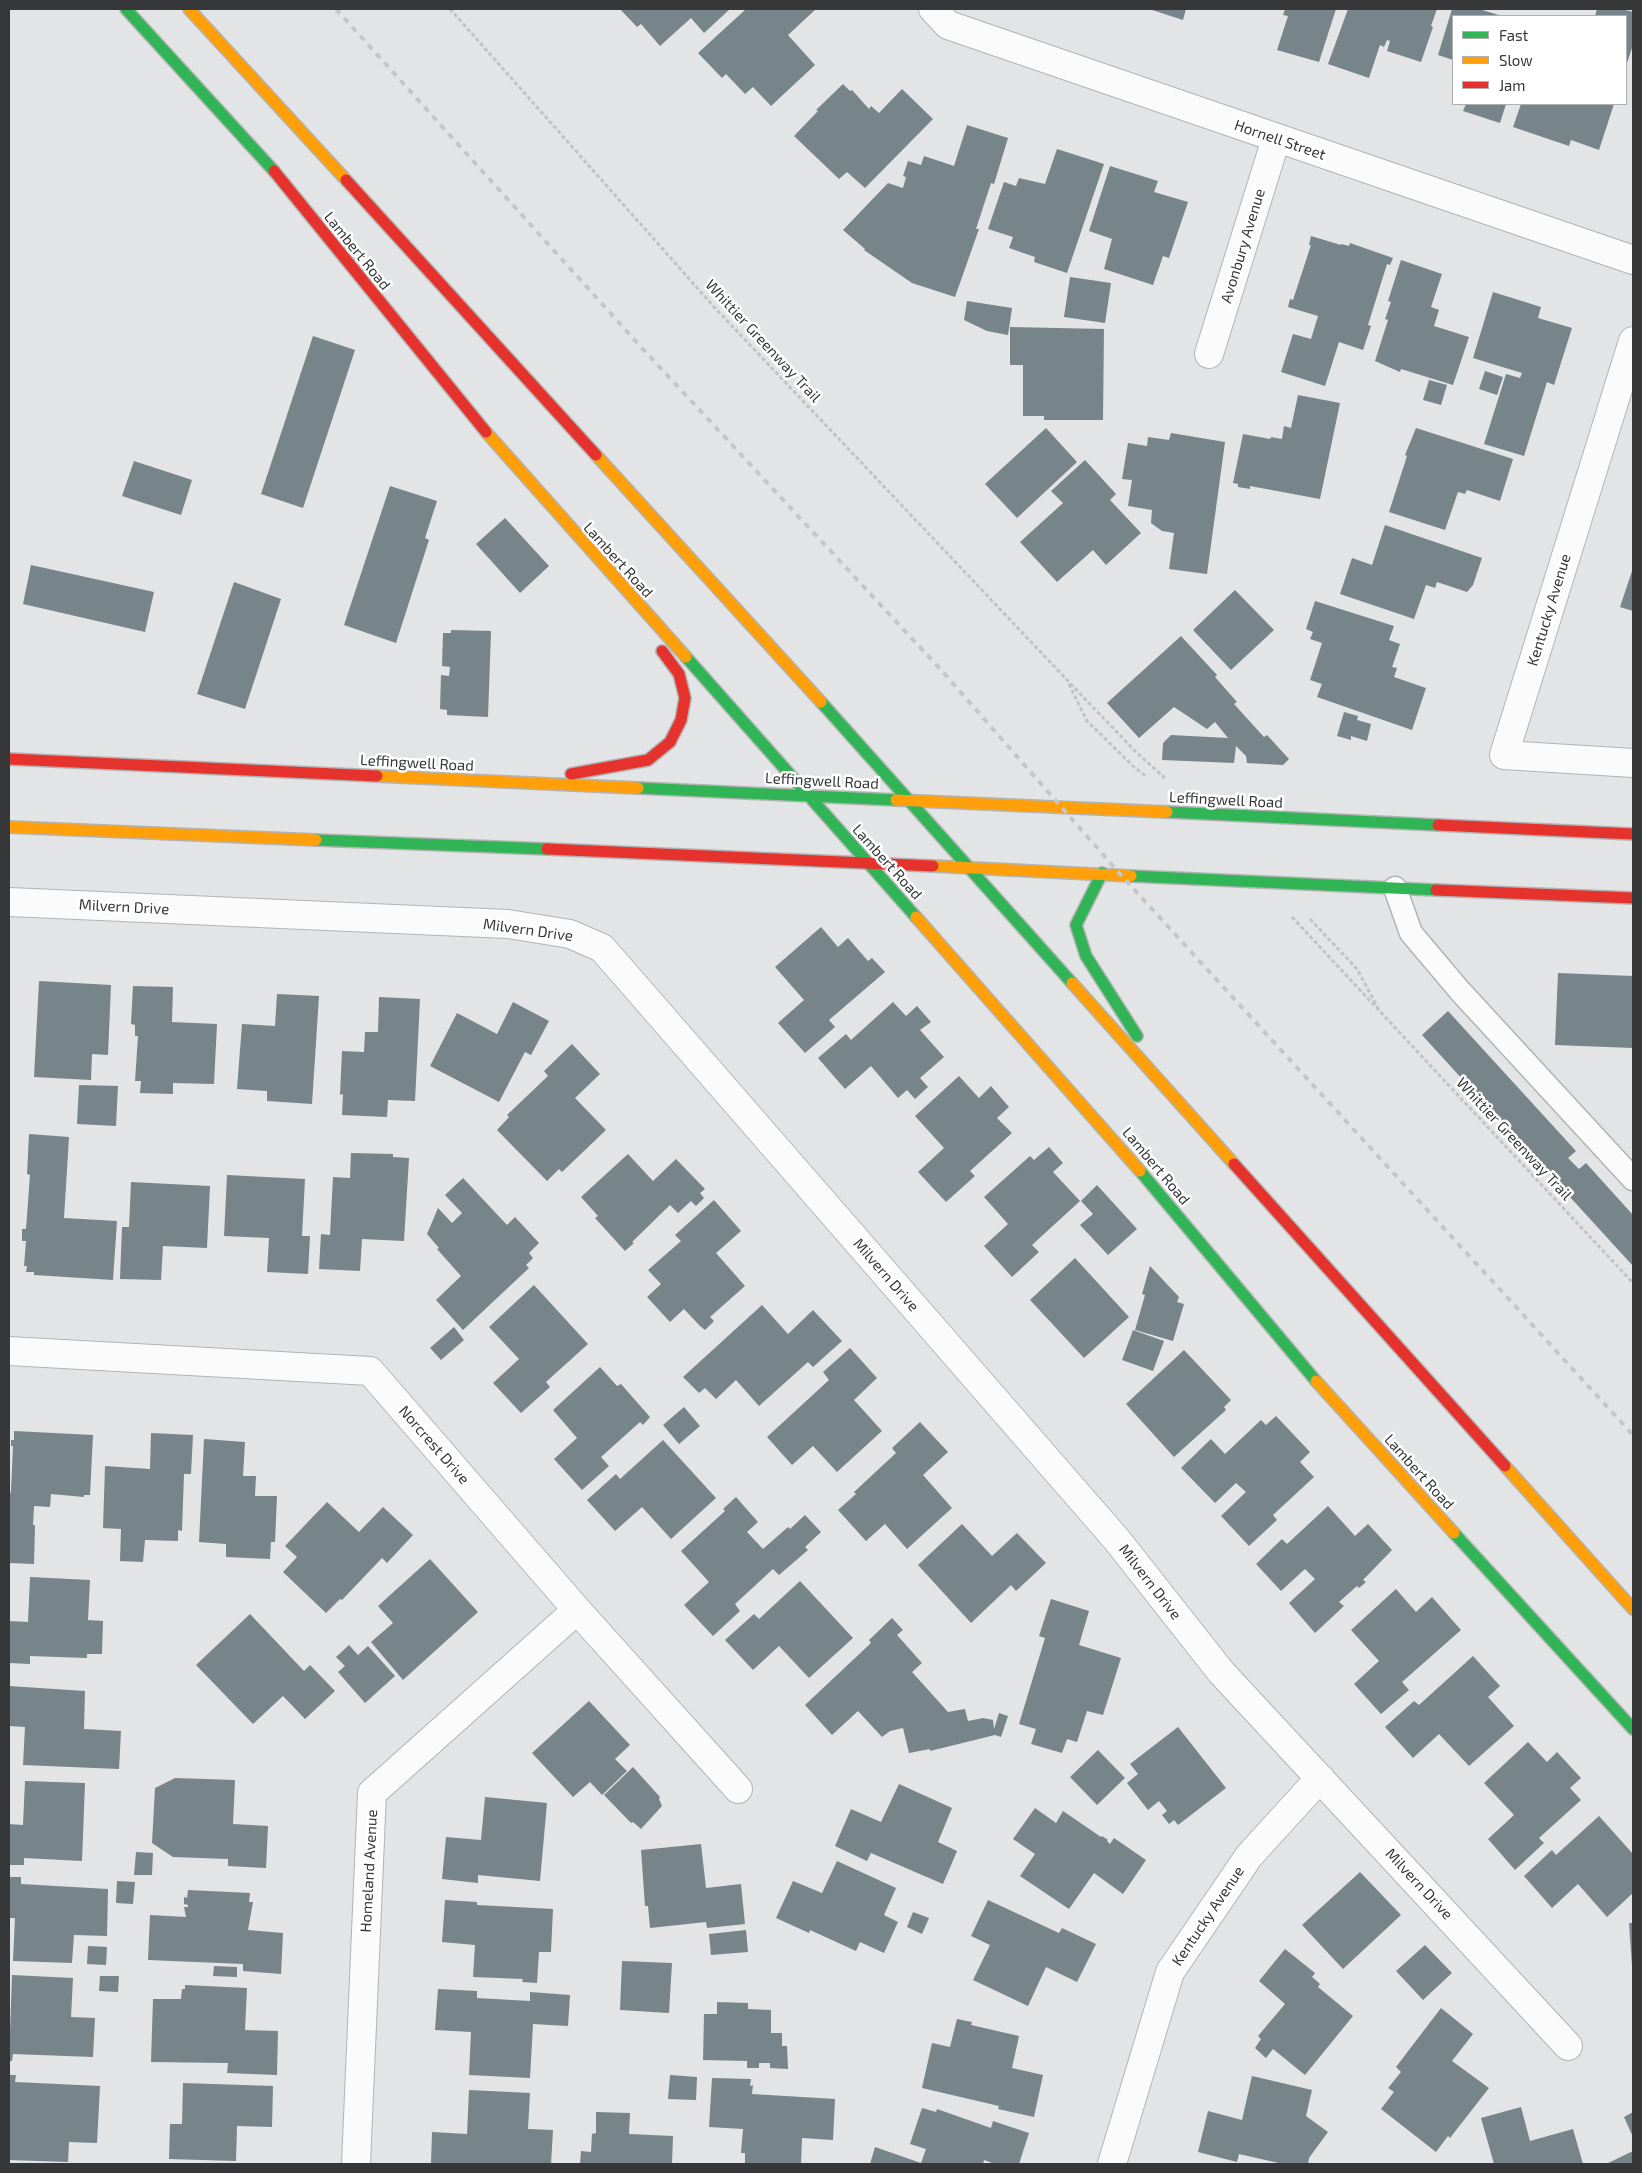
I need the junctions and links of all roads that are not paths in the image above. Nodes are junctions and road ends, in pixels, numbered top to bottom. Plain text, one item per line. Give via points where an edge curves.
1 (126, 9) edge
2 (189, 9) edge
3 (933, 9) edge
4 (1276, 139) junction
5 (1633, 260) edge
6 (1633, 341) edge
7 (1209, 354) dead end
8 (578, 537) junction
9 (9, 759) edge
10 (1633, 763) edge
11 (524, 782) junction
12 (809, 796) junction
13 (906, 800) junction
14 (9, 827) edge
15 (1633, 834) edge
16 (868, 863) junction
17 (966, 867) junction
18 (1102, 873) junction
19 (1395, 888) junction
20 (1633, 898) edge
21 (9, 902) edge
22 (1178, 1101) junction
23 (1633, 1179) edge
24 (9, 1351) edge
25 (1633, 1609) edge
26 (577, 1610) junction
27 (1633, 1729) edge
28 (1320, 1778) junction
29 (738, 1789) dead end
30 (1568, 2046) dead end
31 (356, 2164) edge
32 (1112, 2164) edge

1 - 8 main road, Lambert Road via 272,168 468,412
2 - 13 main road via 789,666
3 - 4 street, Hornell Street via 948,25
4 - 5 street, Hornell Street
4 - 7 street, Avonbury Avenue
6 - 10 street, Kentucky Avenue via 1504,755
8 - 11 main road via 679,674 685,698 681,720 670,742 648,760
8 - 12 main road, Lambert Road
9 - 11 main road, Leffingwell Road
11 - 12 main road, Leffingwell Road
12 - 13 main road, Leffingwell Road
12 - 16 main road, Lambert Road
13 - 15 main road, Leffingwell Road
13 - 17 main road
14 - 16 main road
16 - 17 main road
16 - 27 main road, Lambert Road via 1129,1157 1326,1393
17 - 18 main road
17 - 22 main road
18 - 19 main road
18 - 22 main road via 1076,926 1078,933 1086,956
19 - 20 main road
19 - 23 lane via 1411,932 1460,991
21 - 28 street, Milvern Drive via 508,924 570,934 602,948 1117,1540 1221,1672
22 - 25 main road
24 - 26 street, Norcrest Drive via 370,1372
26 - 29 street, Norcrest Drive
26 - 31 street, Homeland Avenue via 372,1793
28 - 30 street, Milvern Drive
28 - 32 street, Kentucky Avenue via 1249,1856 1170,1972

